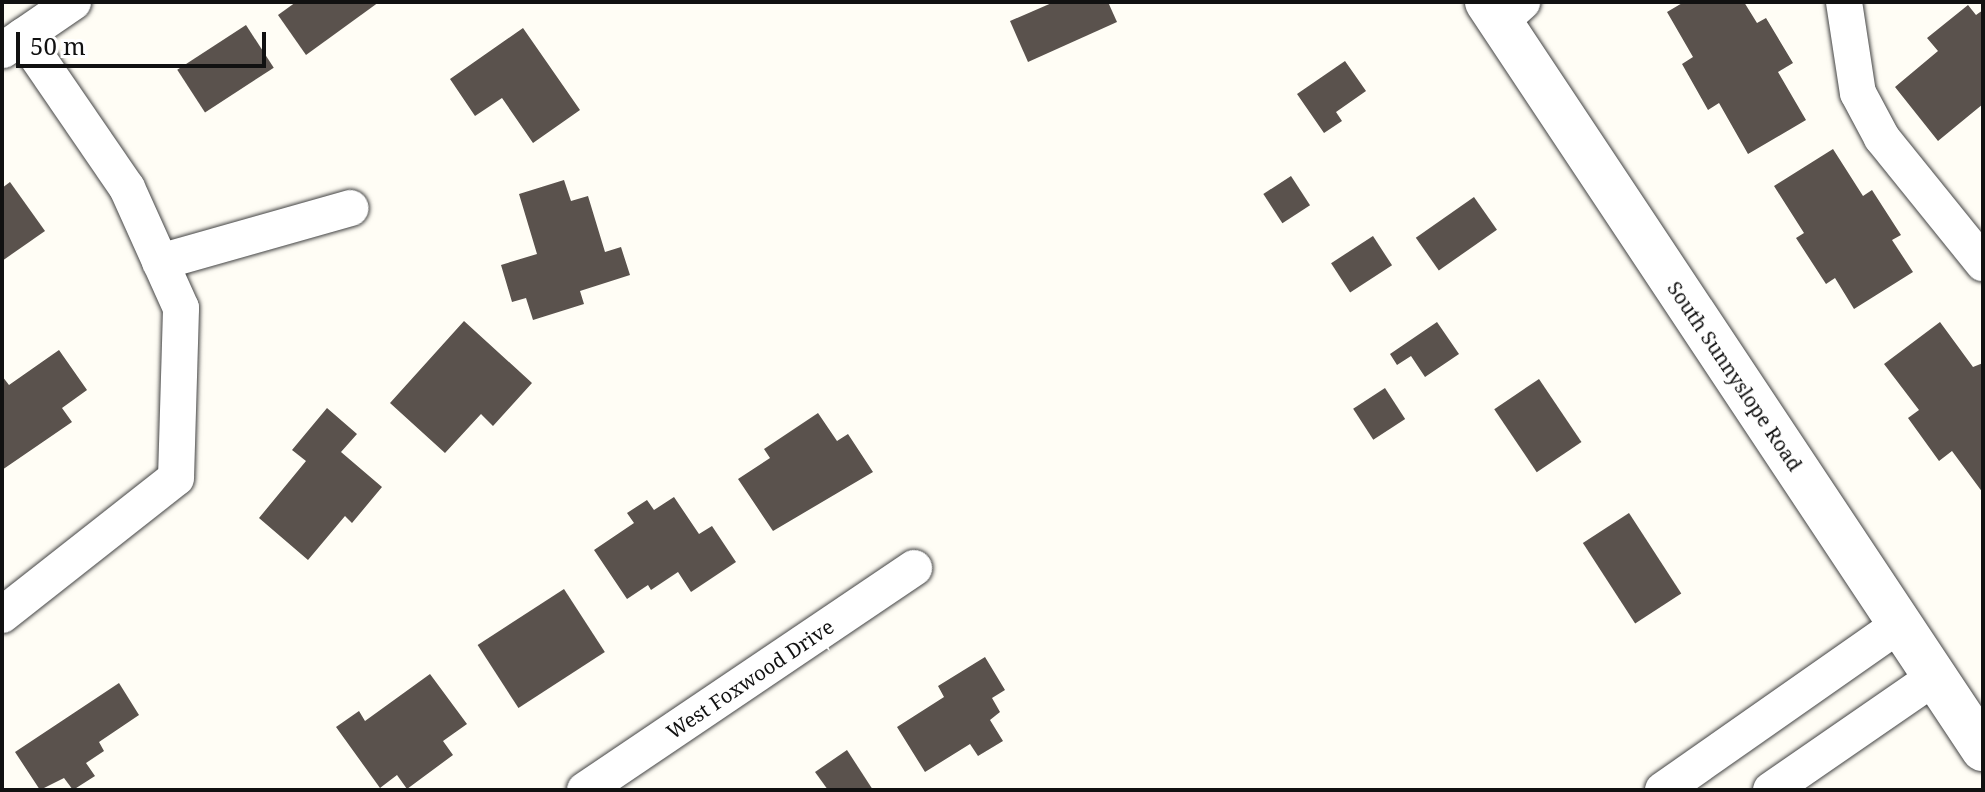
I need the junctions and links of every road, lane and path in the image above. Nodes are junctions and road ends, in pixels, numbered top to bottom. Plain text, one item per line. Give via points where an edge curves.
1 (73, 2) edge
2 (1844, 2) edge
3 (1503, 9) edge
4 (12, 43) edge
5 (351, 208) dead end
6 (160, 262) junction
7 (1983, 263) edge
8 (914, 568) dead end
9 (2, 615) edge
10 (1900, 624) junction
11 (1936, 676) junction
12 (1983, 749) edge
13 (585, 790) edge
14 (1663, 790) edge
15 (1771, 790) edge

1 - 4 street
2 - 7 street via 1858,93 1882,138
3 - 10 street, South Sunnyslope Road
4 - 6 street via 127,188
5 - 6 street
6 - 9 street via 181,308 176,478
8 - 13 street, West Foxwood Drive
10 - 11 street, South Sunnyslope Road
10 - 14 street
11 - 12 street, South Sunnyslope Road
11 - 15 street

